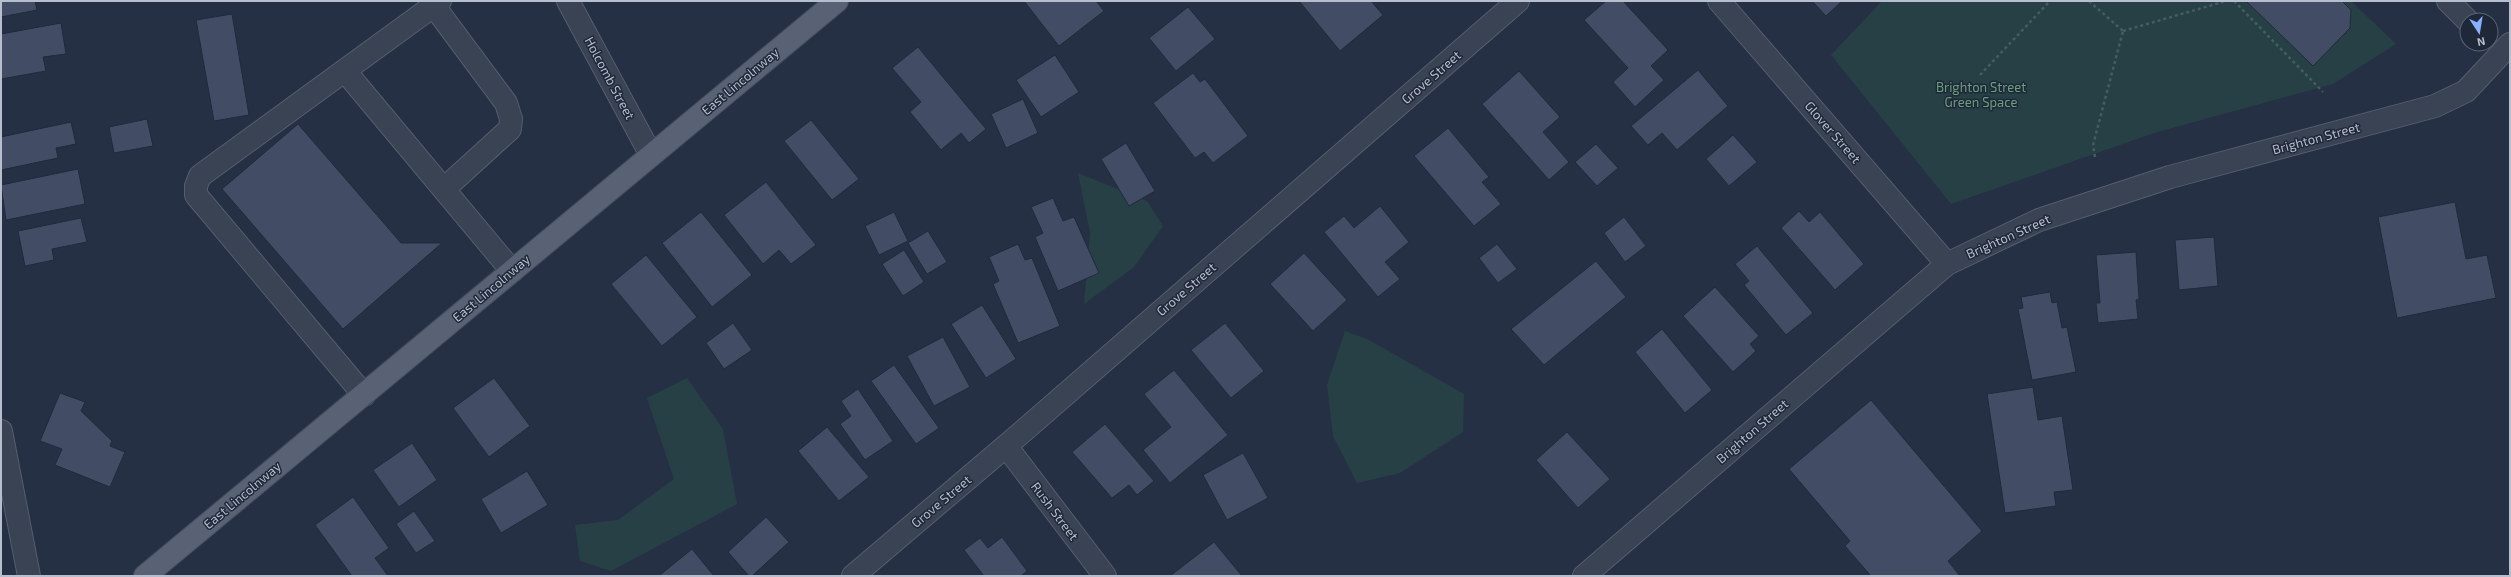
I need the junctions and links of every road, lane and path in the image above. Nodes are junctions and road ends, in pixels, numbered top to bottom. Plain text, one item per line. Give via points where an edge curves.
1 (568, 1) edge
2 (837, 1) edge
3 (1518, 1) edge
4 (1719, 1) edge
5 (2050, 1) edge
6 (2089, 1) edge
7 (2226, 1) edge
8 (2234, 1) edge
9 (2448, 1) edge
10 (437, 3) edge
11 (2459, 12) edge
12 (2122, 31) junction
13 (2502, 52) edge
14 (345, 71) junction
15 (1980, 75) dead end
16 (2323, 92) dead end
17 (651, 155) junction
18 (2095, 157) dead end
19 (444, 189) junction
20 (1947, 264) junction
21 (512, 271) junction
22 (364, 394) junction
23 (1, 431) edge
24 (1006, 446) junction
25 (148, 575) edge
26 (29, 576) edge
27 (853, 576) edge
28 (1105, 576) edge
29 (1584, 576) edge

1 - 17 street, Holcomb Street
2 - 17 main road, East Lincolnway
3 - 24 street, Grove Street
4 - 20 street, Glover Street
5 - 15 path
6 - 12 path
7 - 12 path
8 - 16 path
9 - 11 street
10 - 14 street
10 - 19 street via 506,103 511,119 510,129
12 - 18 path via 2093,145
13 - 20 street, Brighton Street via 2466,91 2436,106 2170,177 2046,217
14 - 19 street
14 - 22 street via 200,176 196,195
17 - 21 main road, East Lincolnway
19 - 21 street
20 - 29 street, Brighton Street
21 - 22 main road, East Lincolnway
22 - 25 main road, East Lincolnway
23 - 26 street
24 - 27 street, Grove Street
24 - 28 street, Rush Street

